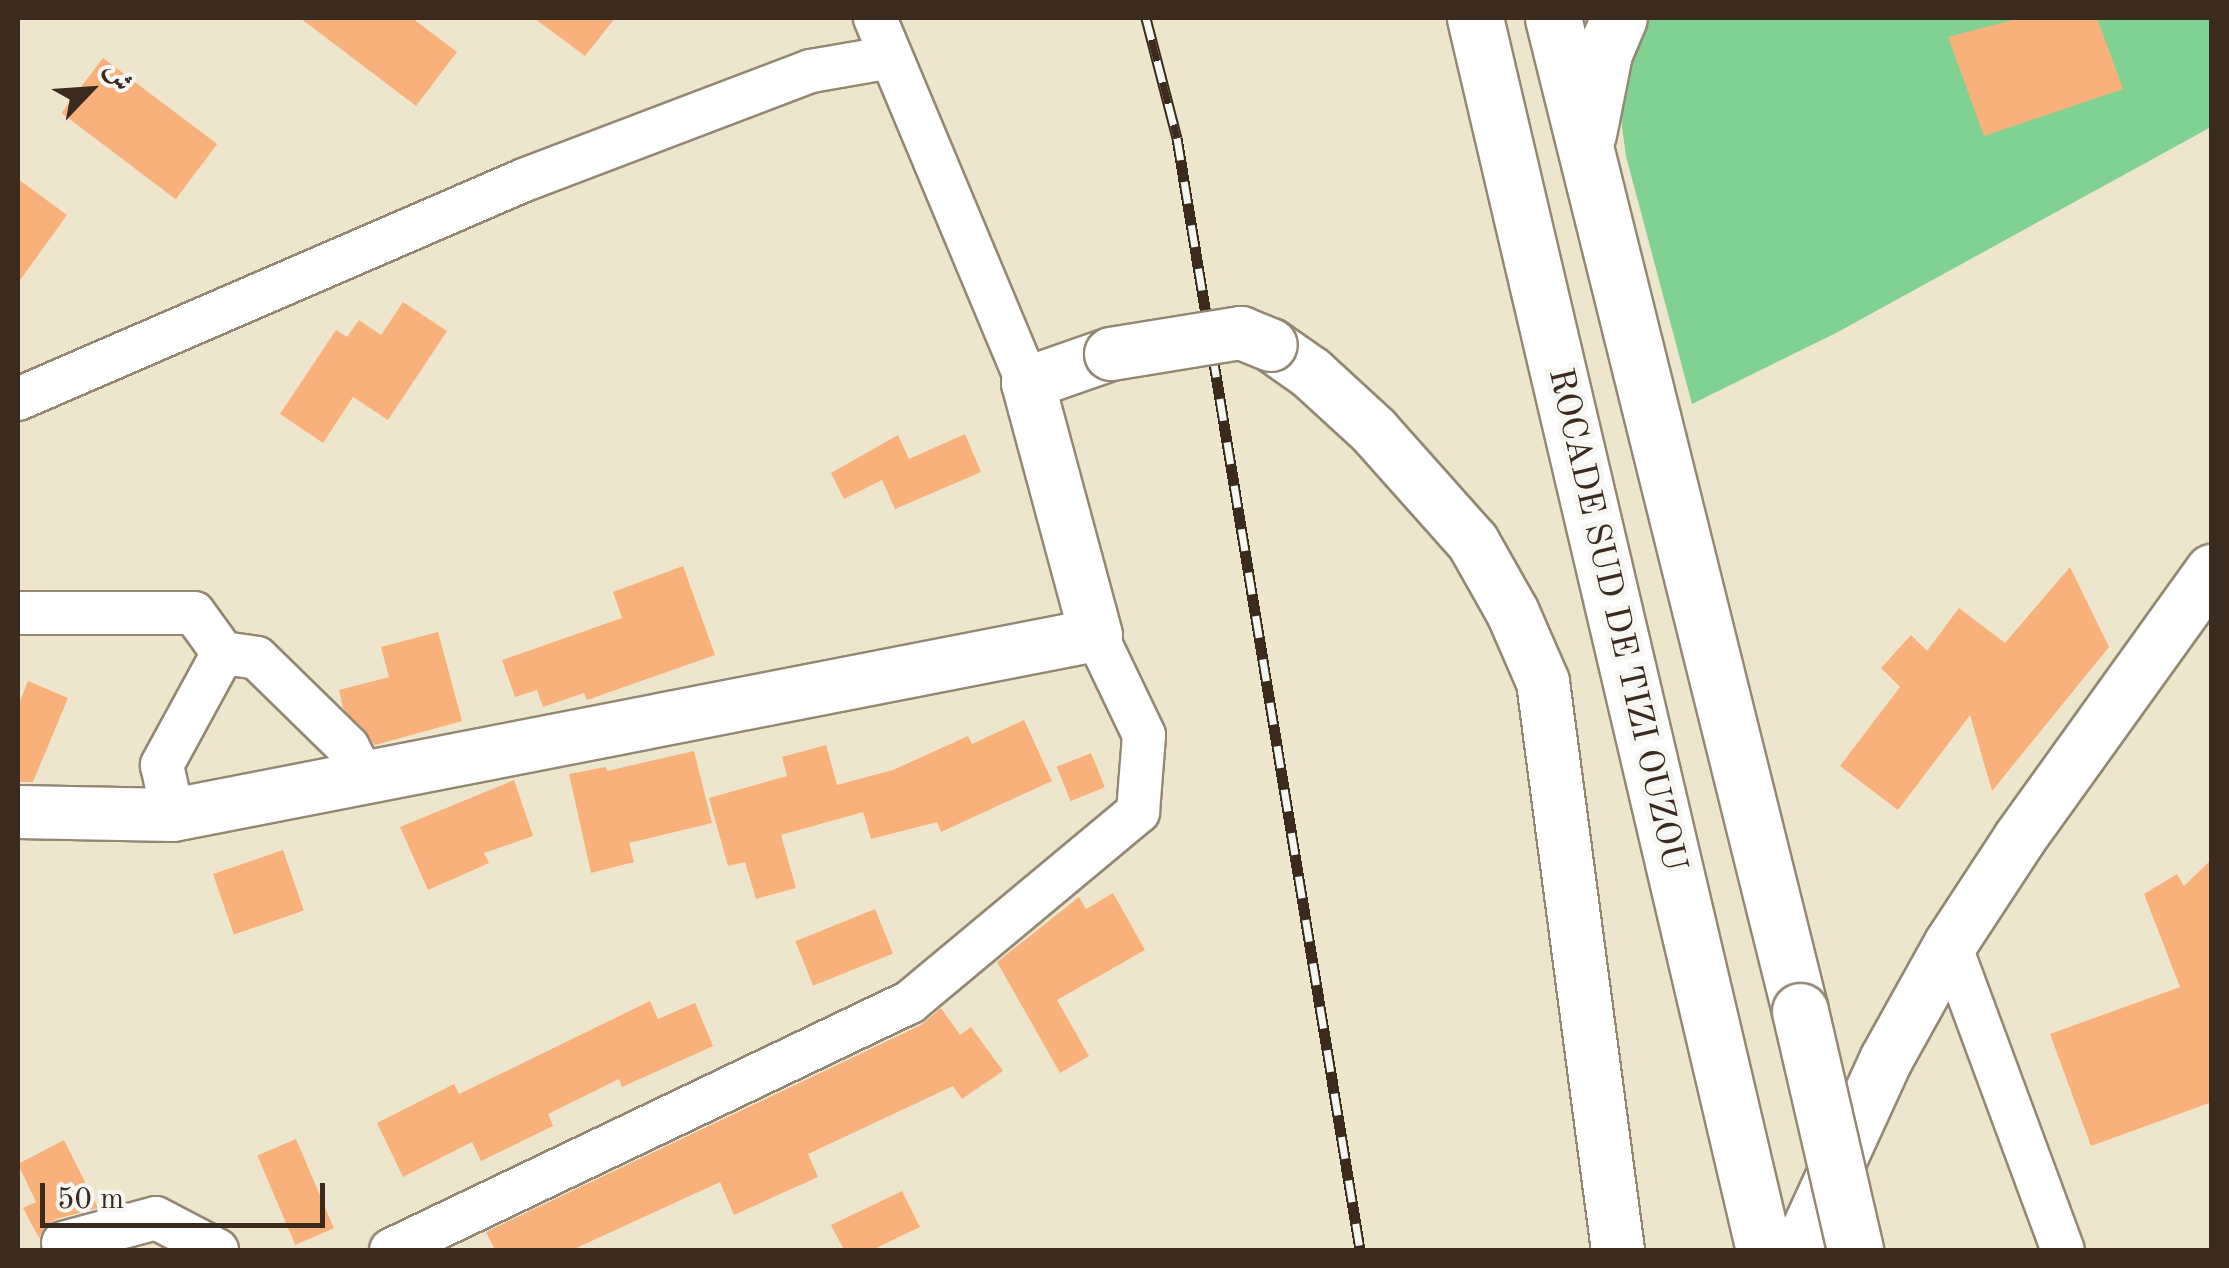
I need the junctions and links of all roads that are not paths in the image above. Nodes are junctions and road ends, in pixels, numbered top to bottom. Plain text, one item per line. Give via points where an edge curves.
1 (875, 18) edge
2 (1476, 18) edge
3 (1553, 18) edge
4 (1619, 18) edge
5 (891, 57) junction
6 (1586, 146) junction
7 (1028, 382) junction
8 (18, 399) edge
9 (2211, 572) edge
10 (18, 613) edge
11 (1096, 635) junction
12 (223, 652) junction
13 (364, 778) junction
14 (18, 812) edge
15 (174, 815) junction
16 (1950, 946) junction
17 (1774, 1241) edge
18 (62, 1243) dead end
19 (217, 1250) edge
20 (391, 1250) edge
21 (1618, 1250) edge
22 (1855, 1250) edge
23 (2062, 1250) edge

1 - 5 street
2 - 17 highway, ROCADE SUD DE TIZI OUZOU
3 - 6 highway
4 - 6 highway via 1604,53
5 - 7 street
5 - 8 street via 811,71 524,180
6 - 22 highway, bridge
7 - 11 street
7 - 21 street, bridge via 1111,354 1241,333 1311,373 1374,430 1461,527 1513,613 1542,682
9 - 16 street
10 - 12 street via 194,613
11 - 13 street
11 - 20 street via 1144,735 1138,812 910,1002
12 - 13 street via 257,658 348,747
12 - 15 street via 162,765
13 - 15 street
14 - 15 street
16 - 17 street
16 - 23 street
18 - 19 street via 156,1218

